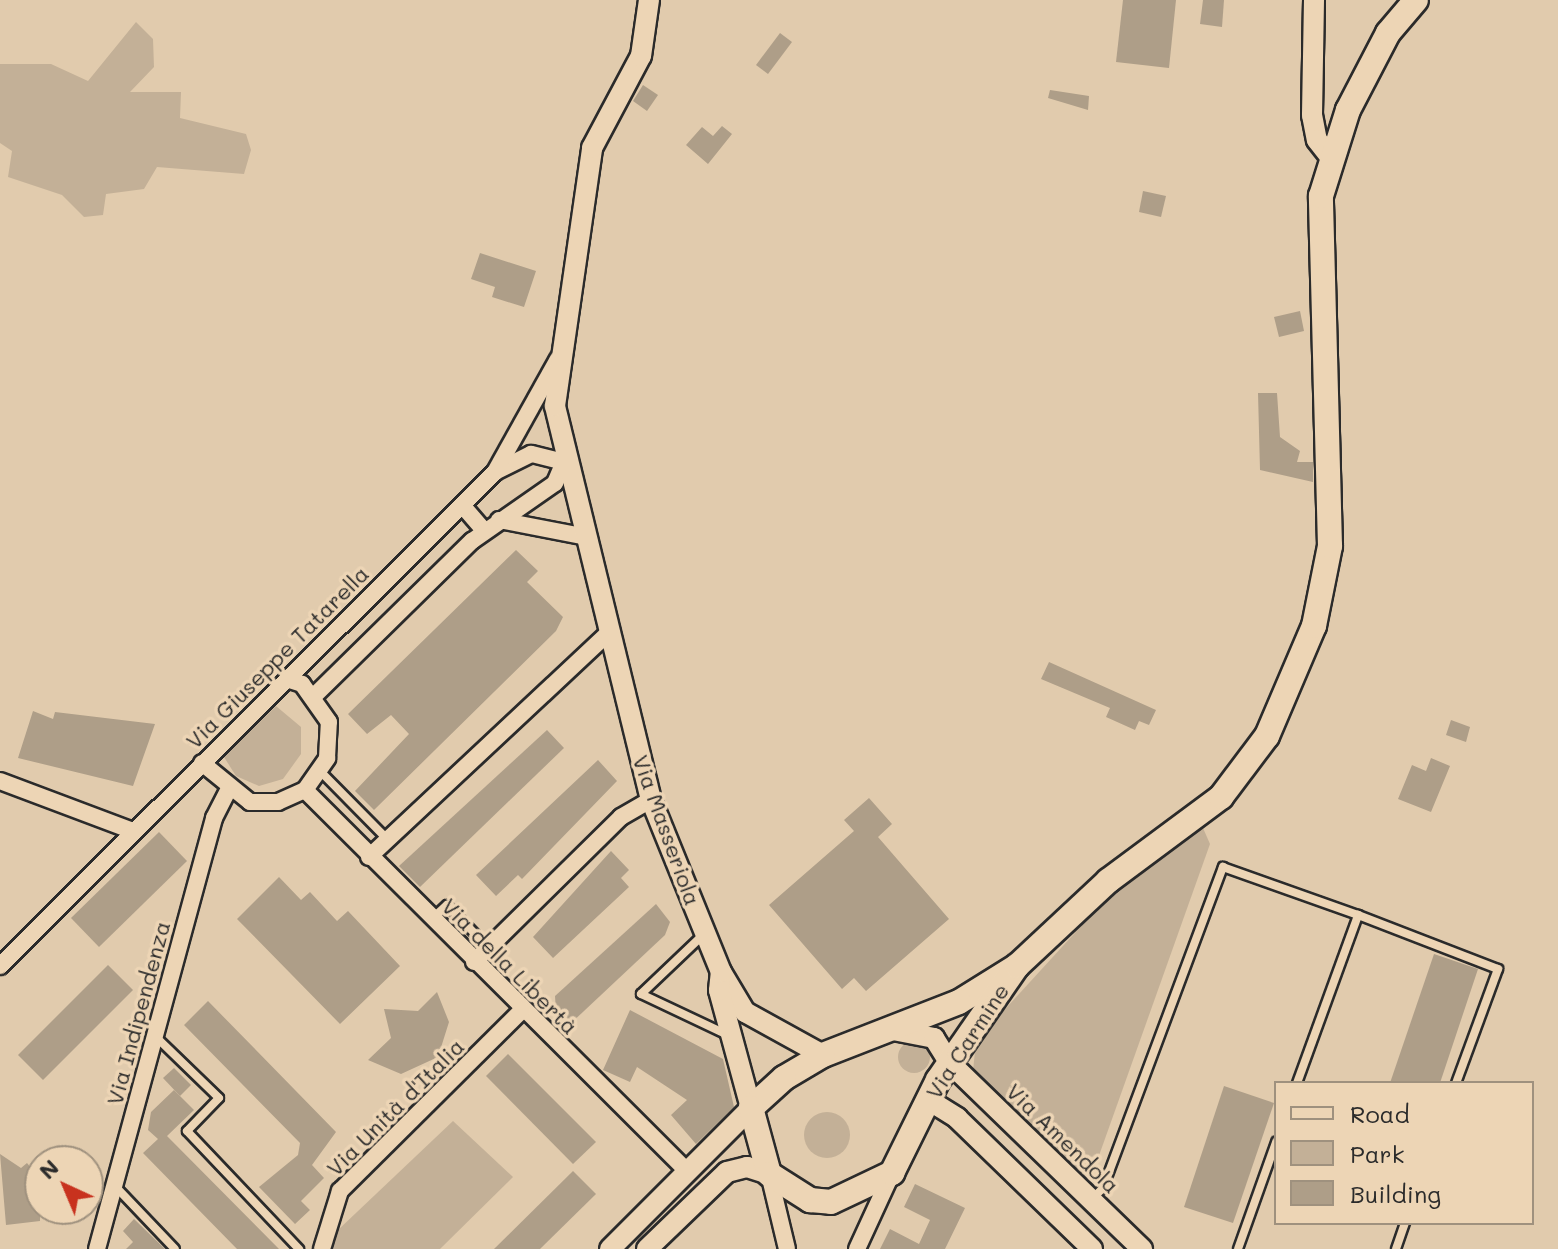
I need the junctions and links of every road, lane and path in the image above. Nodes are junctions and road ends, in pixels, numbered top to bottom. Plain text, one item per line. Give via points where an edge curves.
1 (649, 0) edge
2 (1314, 0) edge
3 (1416, 0) edge
4 (1331, 158) junction
5 (558, 359) junction
6 (564, 462) junction
7 (495, 472) junction
8 (462, 505) junction
9 (499, 520) junction
10 (484, 530) junction
11 (582, 536) junction
12 (606, 635) junction
13 (287, 679) junction
14 (313, 697) junction
15 (202, 763) junction
16 (321, 772) junction
17 (0, 781) edge
18 (305, 790) junction
19 (228, 791) junction
20 (651, 800) junction
21 (133, 831) junction
22 (387, 839) junction
23 (369, 857) junction
24 (1358, 915) junction
25 (432, 919) junction
26 (706, 932) junction
27 (488, 948) junction
28 (474, 962) junction
29 (0, 966) edge
30 (1017, 966) junction
31 (721, 972) junction
32 (522, 1010) junction
33 (887, 1030) junction
34 (154, 1035) junction
35 (731, 1037) junction
36 (823, 1055) junction
37 (949, 1062) junction
38 (1298, 1081) edge
39 (1457, 1081) edge
40 (927, 1099) junction
41 (751, 1108) junction
42 (1274, 1148) edge
43 (687, 1171) junction
44 (892, 1173) junction
45 (769, 1174) junction
46 (114, 1184) junction
47 (1091, 1200) junction
48 (1404, 1225) edge
49 (97, 1249) edge
50 (175, 1249) edge
51 (299, 1249) edge
52 (322, 1249) edge
53 (610, 1249) edge
54 (647, 1249) edge
55 (787, 1249) edge
56 (857, 1249) edge
57 (1092, 1249) edge
58 (1142, 1249) edge
59 (1238, 1249) edge
60 (1396, 1249) edge

1 - 5 street, Via Masseriola via 650,31 641,56 592,148
2 - 4 street via 1312,115 1317,140
3 - 4 main road via 1388,33
4 - 30 main road via 1318,234 1333,478 1330,546 1314,626 1267,736 1232,786 1108,881
5 - 6 street, Via Masseriola via 555,406
5 - 7 street, Via Giuseppe Tatarella
6 - 7 street via 531,454
6 - 9 street via 542,494
6 - 11 street, Via Masseriola
7 - 8 street, Via Giuseppe Tatarella
8 - 10 street
8 - 13 street, Via Giuseppe Tatarella
9 - 10 street
9 - 11 street
10 - 14 street
11 - 12 street, Via Masseriola
12 - 20 street, Via Masseriola
12 - 22 street
13 - 14 street
13 - 15 street, Via Giuseppe Tatarella
14 - 16 street via 329,722
15 - 19 street
15 - 21 street, Via Giuseppe Tatarella
16 - 18 street
16 - 22 lane
17 - 21 street
18 - 19 street via 278,802 250,802
18 - 23 street, Via della Libertà
19 - 34 street, Via Indipendenza via 214,818
20 - 26 street, Via Masseriola
20 - 27 street via 621,817
21 - 29 street, Via Giuseppe Tatarella
22 - 23 street
23 - 25 street, Via della Libertà
24 - 38 lane
24 - 39 lane via 1498,969
24 - 47 lane via 1223,867 1103,1188
25 - 27 lane via 447,905
25 - 28 street, Via della Libertà
26 - 31 street, Via Masseriola
26 - 35 lane via 641,994
27 - 28 street
28 - 32 street, Via della Libertà
30 - 33 main road, Via Carmine via 959,1002
30 - 37 main road, Via Carmine
31 - 35 street, Via Masseriola
31 - 36 street via 745,1012
32 - 43 street, Via della Libertà
32 - 52 street, Via Unità d'Italia via 340,1191
33 - 36 main road, Via Carmine
33 - 37 street, Via Amendola via 934,1038
34 - 46 street, Via Indipendenza
34 - 51 lane via 219,1098 187,1131
35 - 41 street, Via Masseriola
36 - 41 main road, Via Carmine
37 - 40 main road, Via Carmine
37 - 47 street, Via Amendola
40 - 44 main road, Via Carmine
40 - 57 street via 957,1118
41 - 43 street
41 - 45 main road, Via Masseriola
42 - 59 lane
43 - 53 street
44 - 45 main road via 831,1202 810,1200
44 - 56 street, Via Carmine
45 - 54 street via 747,1167 727,1172
45 - 55 street, Via Masseriola
46 - 49 street, Via Indipendenza
46 - 50 lane
47 - 58 street, Via Amendola
48 - 60 lane

